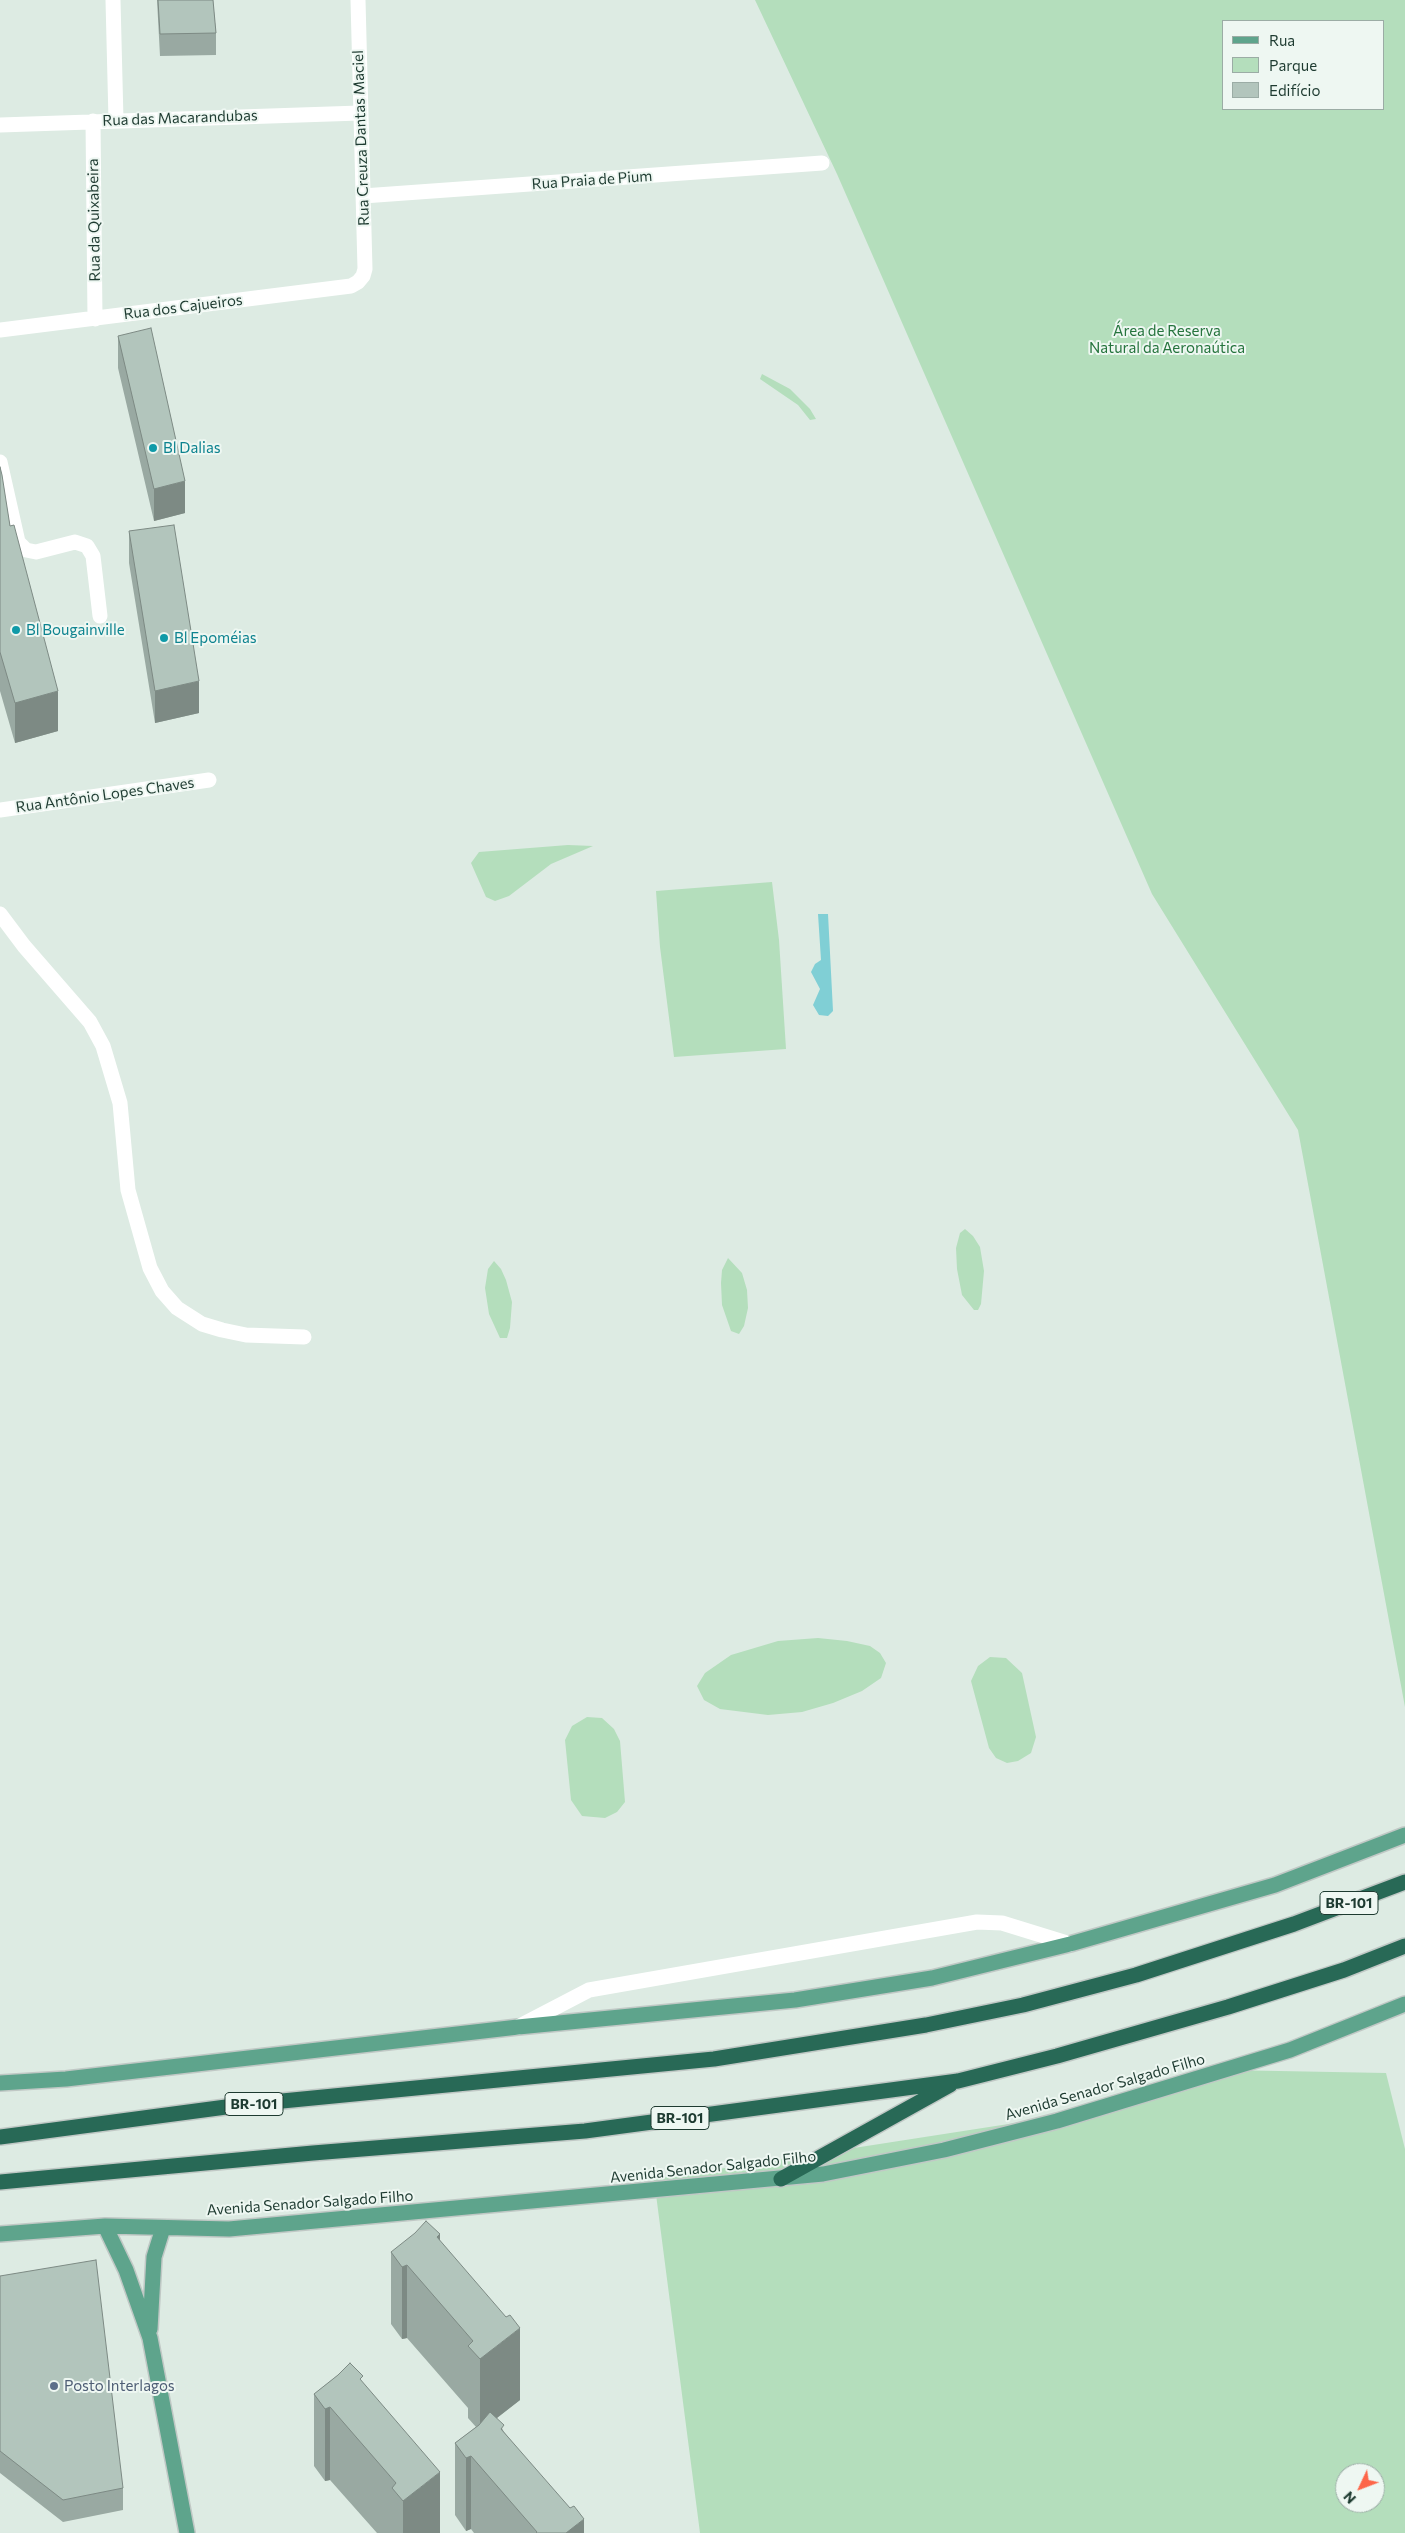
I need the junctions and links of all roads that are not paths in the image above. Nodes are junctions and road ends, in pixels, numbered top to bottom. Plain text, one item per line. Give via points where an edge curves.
1 (113, 0) edge
2 (358, 0) edge
3 (360, 113) junction
4 (116, 120) junction
5 (93, 121) junction
6 (0, 125) edge
7 (822, 163) dead end
8 (363, 196) junction
9 (363, 276) joint
10 (95, 319) junction
11 (0, 330) edge
12 (0, 462) edge
13 (100, 616) dead end
14 (209, 780) dead end
15 (0, 810) edge
16 (0, 914) edge
17 (304, 1337) dead end
18 (1405, 1835) edge
19 (1405, 1882) edge
20 (1070, 1944) junction
21 (1405, 1946) edge
22 (1405, 2004) edge
23 (518, 2026) junction
24 (958, 2081) junction
25 (0, 2083) edge
26 (0, 2137) edge
27 (781, 2180) junction
28 (0, 2182) edge
29 (105, 2226) junction
30 (164, 2228) junction
31 (0, 2234) edge
32 (150, 2338) junction
33 (187, 2533) edge

1 - 4 street
2 - 3 street, Rua Creuza Dantas Maciel
3 - 4 street, Rua das Macarandubas
3 - 8 street, Rua Creuza Dantas Maciel
4 - 5 street, Rua das Macarandubas
5 - 6 street, Rua das Macarandubas
5 - 10 street, Rua da Quixabeira
7 - 8 street, Rua Praia de Pium
8 - 9 street, Rua Creuza Dantas Maciel
9 - 10 street, Rua dos Cajueiros via 351,286
10 - 11 street, Rua dos Cajueiros
12 - 13 street via 18,542 26,550 36,552 75,542 87,546 93,556
14 - 15 street, Rua Antônio Lopes Chaves
16 - 17 street via 90,1022 103,1046 120,1103 128,1190 143,1246 162,1291 177,1308 202,1324 246,1335
18 - 20 main road via 1275,1885
19 - 26 highway, BR-101 via 1294,1924 1136,1975 1032,2003 926,2025 714,2059 240,2105
20 - 23 main road via 932,1978 795,2000
20 - 23 street via 1002,1923 977,1922 589,1990
21 - 24 highway, BR-101 via 1344,1970 1228,2007
22 - 27 main road, Avenida Senador Salgado Filho via 1290,2050 1057,2122 944,2150
23 - 25 main road
24 - 27 highway
24 - 28 highway, BR-101 via 585,2131
27 - 30 main road, Avenida Senador Salgado Filho via 229,2229
29 - 30 main road, Avenida Senador Salgado Filho
29 - 31 main road, Avenida Senador Salgado Filho
29 - 32 main road via 126,2270
30 - 32 main road via 153,2266
32 - 33 main road

